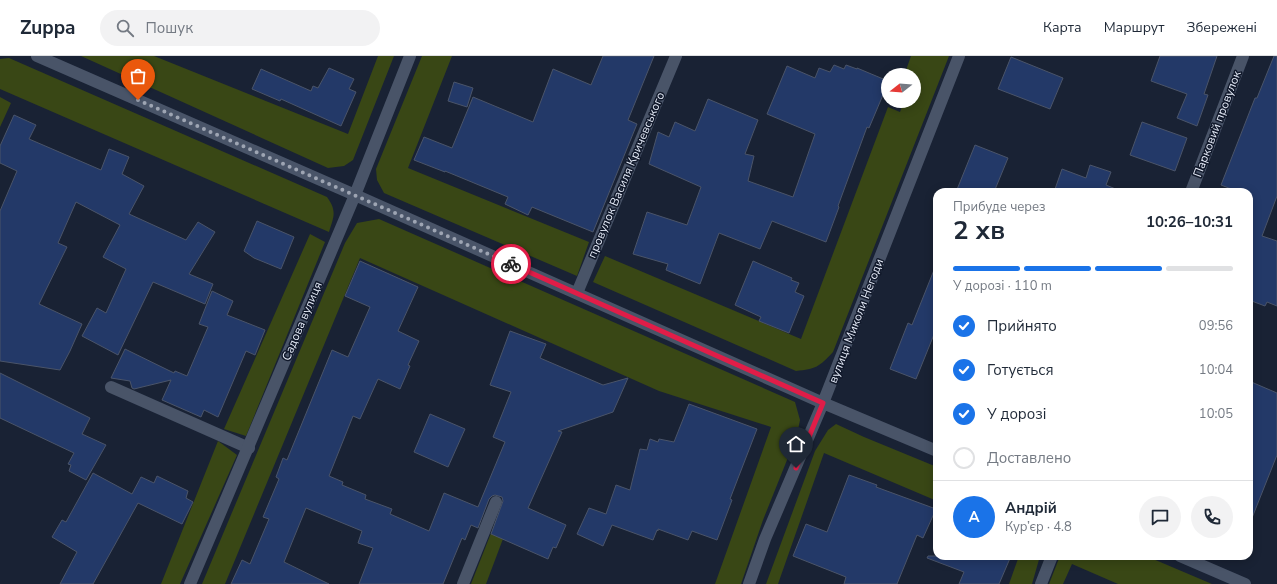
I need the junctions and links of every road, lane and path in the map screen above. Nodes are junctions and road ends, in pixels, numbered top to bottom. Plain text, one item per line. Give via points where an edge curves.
1 (37, 56) edge
2 (410, 56) edge
3 (676, 56) edge
4 (959, 56) edge
5 (1243, 56) edge
6 (1193, 188) edge
7 (355, 195) junction
8 (577, 293) junction
9 (111, 387) dead end
10 (823, 403) junction
11 (249, 448) junction
12 (933, 450) edge
13 (496, 502) dead end
14 (1050, 560) edge
15 (1189, 560) edge
16 (190, 584) edge
17 (463, 584) edge
18 (749, 584) edge
19 (1041, 584) edge
20 (1245, 584) edge

1 - 7 street
2 - 7 street, Садова вулиця
3 - 8 street, провулок Василя Кричевського
4 - 10 street, вулиця Миколи Негоди
5 - 6 street, Парковий провулок
7 - 8 street
7 - 11 street, Садова вулиця
8 - 10 street
9 - 11 street
10 - 12 street
10 - 18 street, вулиця Миколи Негоди via 765,539
11 - 16 street, Садова вулиця
13 - 17 street
14 - 19 street
15 - 20 street

